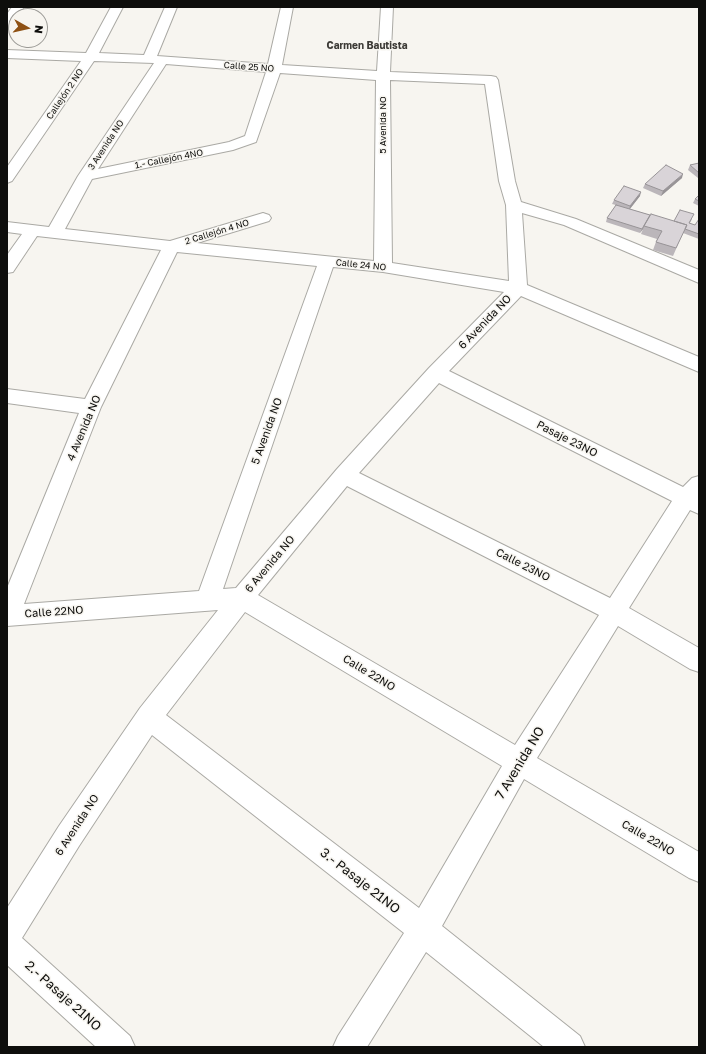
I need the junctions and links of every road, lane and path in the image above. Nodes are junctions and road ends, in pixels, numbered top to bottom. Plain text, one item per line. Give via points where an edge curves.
1 (18, 7) edge
2 (117, 7) edge
3 (171, 7) edge
4 (287, 7) edge
5 (387, 7) edge
6 (7, 23) edge
7 (7, 54) edge
8 (90, 57) junction
9 (156, 60) junction
10 (274, 69) junction
11 (383, 76) junction
12 (492, 80) joint
13 (86, 176) junction
14 (7, 178) edge
15 (514, 205) junction
16 (263, 218) dead end
17 (7, 227) edge
18 (32, 230) junction
19 (54, 233) junction
20 (171, 246) junction
21 (327, 261) junction
22 (383, 267) junction
23 (7, 268) edge
24 (699, 277) edge
25 (518, 288) junction
26 (699, 365) edge
27 (436, 373) junction
28 (7, 396) edge
29 (91, 407) junction
30 (344, 475) junction
31 (695, 496) edge
32 (242, 598) junction
33 (207, 601) junction
34 (615, 612) junction
35 (8, 616) edge
36 (699, 661) edge
37 (149, 717) junction
38 (519, 763) junction
39 (699, 868) edge
40 (423, 930) junction
41 (7, 935) edge
42 (7, 945) edge
43 (119, 1047) edge
44 (349, 1047) edge
45 (569, 1047) edge

1 - 6 street
2 - 8 street, Callejón 2 NO
3 - 9 street, 3 Avenida NO
4 - 10 street
5 - 11 street, 5 Avenida NO
7 - 8 street, Calle 25 NO
8 - 9 street, Calle 25 NO
8 - 14 street, Callejón 2 NO
9 - 10 street, Calle 25 NO
9 - 13 street, 3 Avenida NO via 151,76
10 - 11 street, Calle 25 NO
10 - 13 street, 1.- Callejón 4NO via 251,139 233,146
11 - 12 street, Calle 25 NO
11 - 22 street, 5 Avenida NO
12 - 15 street, 6 Avenida NO via 507,182
13 - 19 street, 3 Avenida NO
15 - 24 street via 570,222
15 - 25 street, 6 Avenida NO
16 - 20 street, 2 Callejón 4 NO
17 - 18 street, Calle 24 NO
18 - 19 street, Calle 24 NO
18 - 23 street
19 - 20 street, Calle 24 NO
20 - 21 street, Calle 24 NO
20 - 29 street, 4 Avenida NO
21 - 22 street, Calle 24 NO
21 - 33 street, 5 Avenida NO
22 - 25 street, Calle 24 NO
25 - 26 street, Calle 24 NO
25 - 27 street, 6 Avenida NO
27 - 30 street, 6 Avenida NO
27 - 31 street, Pasaje 23NO
28 - 29 street
29 - 35 street, 4 Avenida NO
30 - 32 street, 6 Avenida NO
30 - 34 street, Calle 23NO
31 - 34 street, 7 Avenida NO
32 - 33 street, Calle 22NO
32 - 37 street, 6 Avenida NO
32 - 38 street, Calle 22NO
33 - 35 street, Calle 22NO
34 - 36 street, Calle 23NO
34 - 38 street, 7 Avenida NO
37 - 40 street, 3.- Pasaje 21NO
37 - 41 street, 6 Avenida NO via 69,836
38 - 39 street, Calle 22NO
38 - 40 street, 7 Avenida NO
40 - 44 street, 7 Avenida NO
40 - 45 street, 3.- Pasaje 21NO
42 - 43 street, 2.- Pasaje 21NO

